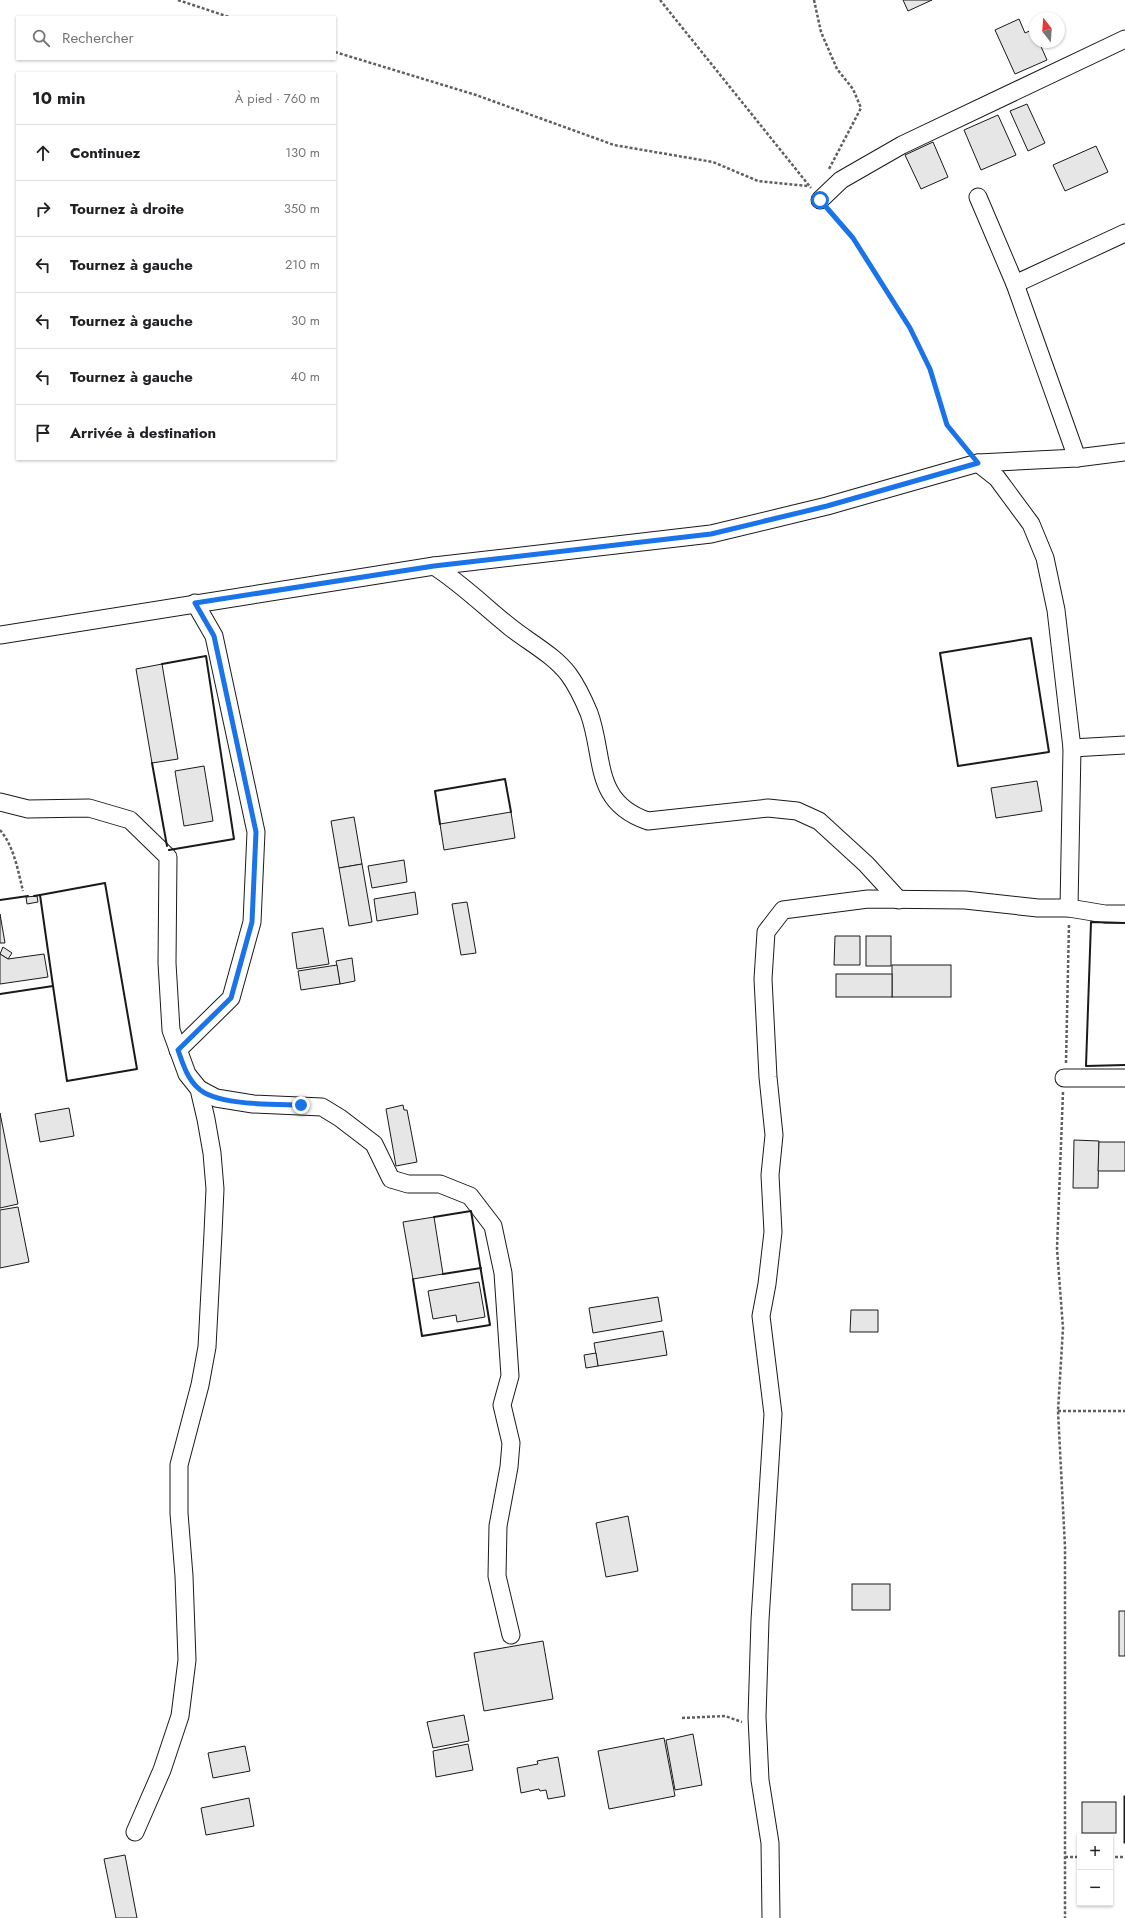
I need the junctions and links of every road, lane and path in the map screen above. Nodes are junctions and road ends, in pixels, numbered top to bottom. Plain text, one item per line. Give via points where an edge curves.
1 (178, 0) edge
2 (660, 0) edge
3 (814, 0) edge
4 (226, 16) edge
5 (1125, 39) edge
6 (336, 52) edge
7 (828, 172) dead end
8 (809, 186) junction
9 (978, 197) dead end
10 (820, 200) junction
11 (1125, 234) edge
12 (1015, 284) junction
13 (1125, 452) edge
14 (1077, 458) junction
15 (978, 463) junction
16 (434, 566) junction
17 (195, 603) junction
18 (0, 636) edge
19 (1125, 746) edge
20 (1072, 748) junction
21 (0, 802) edge
22 (0, 830) edge
23 (23, 891) dead end
24 (899, 900) junction
25 (1069, 908) junction
26 (1125, 914) edge
27 (178, 1050) junction
28 (1064, 1078) junction
29 (1125, 1078) edge
30 (199, 1089) junction
31 (1058, 1411) junction
32 (1125, 1411) edge
33 (511, 1635) dead end
34 (682, 1718) dead end
35 (757, 1728) junction
36 (135, 1832) dead end
37 (1065, 1857) junction
38 (1077, 1857) edge
39 (1113, 1857) edge
40 (1125, 1857) edge
41 (771, 1918) edge
42 (1065, 1918) edge

1 - 4 path
2 - 8 path
3 - 7 path via 821,32 837,70 853,89 861,108
5 - 10 street via 902,145 841,180
6 - 8 path via 476,95 614,145 713,162 758,180
8 - 10 path
9 - 12 street
10 - 15 path via 853,238 910,328 930,369 947,425
11 - 12 street
12 - 14 street
13 - 14 street
14 - 15 street
15 - 16 street via 827,506 711,534
15 - 20 street via 998,478 1031,524 1045,558 1056,610
16 - 17 street
16 - 24 street via 456,580 510,627 555,660 570,676 589,714 606,785 620,806 632,815 648,821 768,808 797,811 819,821 866,864
17 - 18 street
17 - 27 street via 214,636 256,832 252,922 231,998
19 - 20 street
20 - 25 street
21 - 27 street via 28,809 89,808 130,820 168,857 167,963 171,1030
22 - 23 path via 13,854
24 - 25 street via 965,900 1038,908
24 - 35 street via 868,899 783,910 766,932 763,979 774,1135 770,1175 773,1232 761,1316 773,1414 760,1620
25 - 26 street via 1105,914
25 - 28 path via 1067,1049
27 - 30 street via 187,1074
28 - 29 street
28 - 31 path via 1057,1249 1062,1328
30 - 33 street via 216,1098 253,1104 322,1107 374,1144 391,1179 408,1184 440,1184 470,1196 493,1226 503,1273 510,1376 502,1405 511,1443 498,1526 497,1576
30 - 36 street via 212,1153 215,1189 207,1347 179,1465 187,1660 180,1716 162,1770
31 - 32 path
31 - 37 path via 1065,1546
34 - 35 path via 725,1716
35 - 41 street via 760,1780 770,1843
37 - 38 path
37 - 42 path
39 - 40 path

